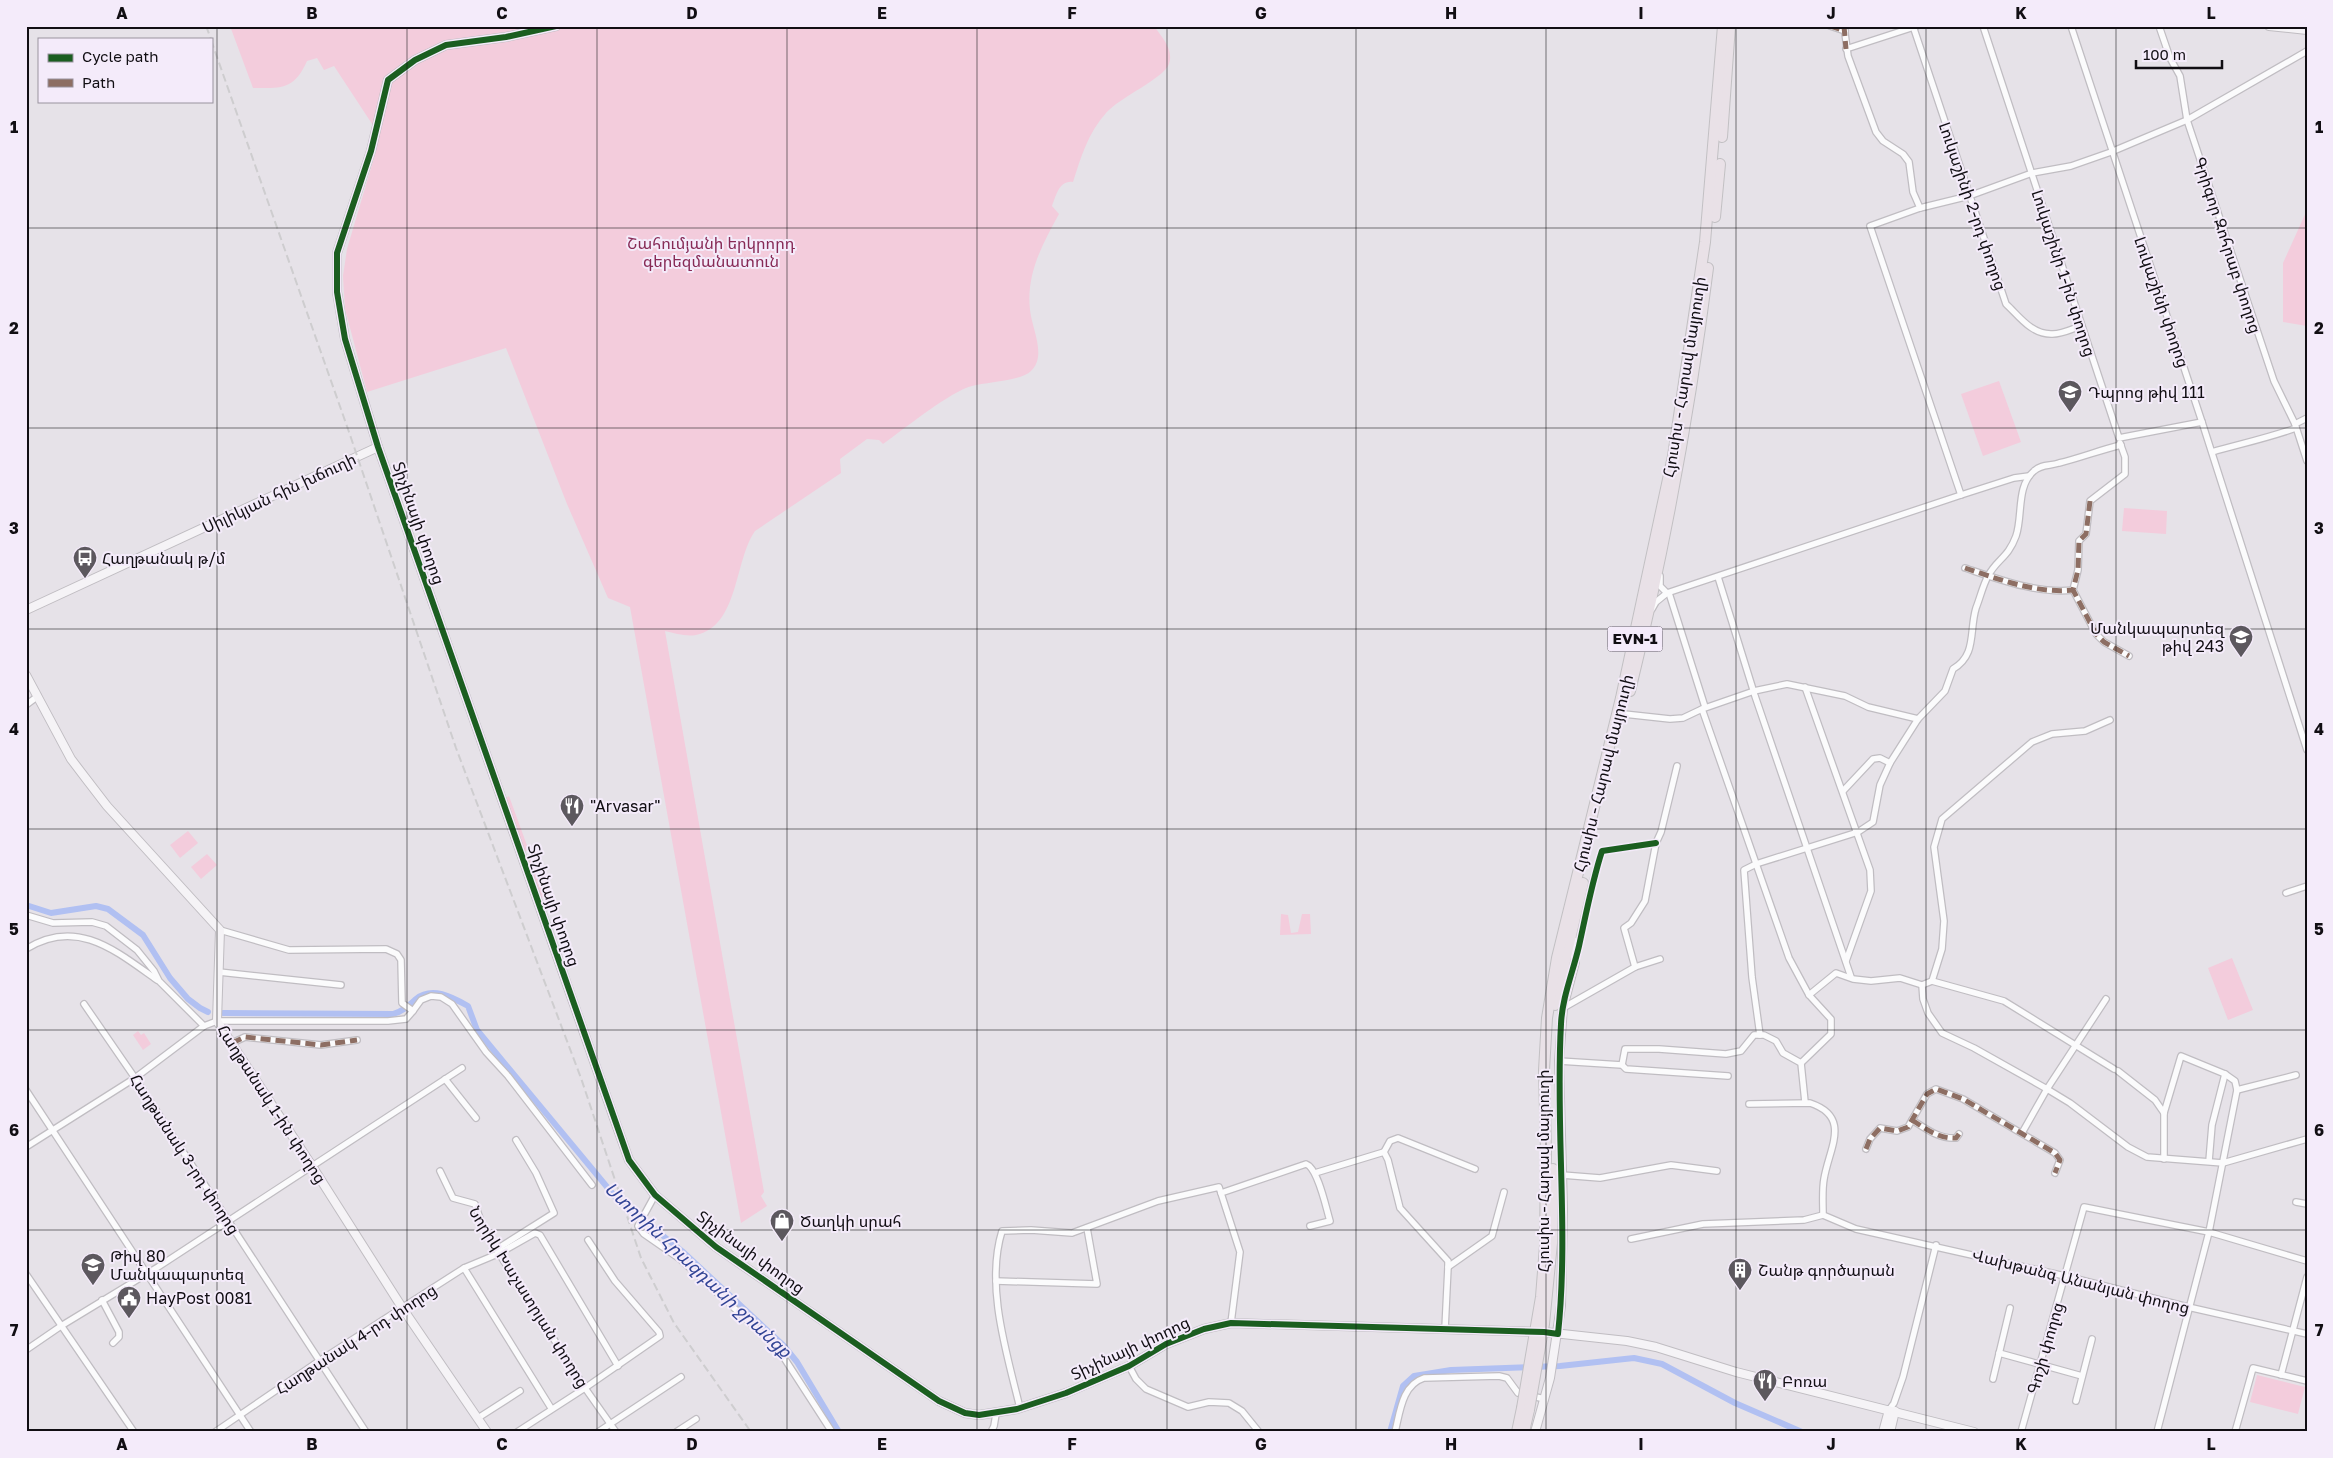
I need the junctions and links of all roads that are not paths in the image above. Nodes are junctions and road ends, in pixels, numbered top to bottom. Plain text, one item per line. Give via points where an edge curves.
1 (556, 26) edge
2 (1723, 26) edge
3 (1730, 26) edge
4 (1830, 26) edge
5 (1983, 26) edge
6 (2070, 26) edge
7 (2159, 26) edge
8 (2269, 26) edge
9 (1914, 27) edge
10 (1844, 28) edge
11 (2307, 30) edge
12 (1846, 48) junction
13 (2307, 51) edge
14 (2186, 120) junction
15 (2112, 152) junction
16 (2032, 173) junction
17 (1969, 196) junction
18 (1920, 208) junction
19 (2081, 326) junction
20 (2307, 418) edge
21 (2202, 422) junction
22 (2295, 426) junction
23 (2118, 438) junction
24 (2121, 445) junction
25 (378, 447) junction
26 (2212, 452) junction
27 (2307, 461) edge
28 (2029, 476) junction
29 (1961, 495) junction
30 (1659, 562) junction
31 (1965, 568) dead end
32 (1988, 575) junction
33 (1718, 577) junction
34 (2073, 590) junction
35 (1668, 593) junction
36 (26, 610) edge
37 (1645, 625) junction
38 (2129, 656) dead end
39 (26, 675) edge
40 (1805, 687) junction
41 (1754, 691) junction
42 (38, 696) junction
43 (26, 705) edge
44 (1704, 708) junction
45 (1624, 714) junction
46 (1918, 720) junction
47 (2110, 720) dead end
48 (2307, 750) edge
49 (1890, 762) junction
50 (1677, 766) dead end
51 (1843, 791) junction
52 (1858, 832) junction
53 (1656, 843) junction
54 (1806, 848) junction
55 (1756, 864) junction
56 (2305, 887) edge
57 (2286, 893) dead end
58 (1576, 913) junction
59 (26, 915) edge
60 (220, 930) junction
61 (26, 949) edge
62 (1660, 959) dead end
63 (1846, 961) junction
64 (1575, 962) junction
65 (1635, 967) junction
66 (219, 972) junction
67 (1851, 977) junction
68 (159, 981) junction
69 (1932, 981) junction
70 (341, 984) dead end
71 (1922, 985) junction
72 (1557, 995) junction
73 (1809, 995) junction
74 (2106, 999) dead end
75 (84, 1004) dead end
76 (410, 1008) junction
77 (1563, 1008) junction
78 (217, 1021) junction
79 (204, 1026) junction
80 (1760, 1035) junction
81 (356, 1040) dead end
82 (232, 1043) junction
83 (2075, 1045) junction
84 (1560, 1061) junction
85 (1622, 1064) junction
86 (1801, 1064) junction
87 (462, 1068) dead end
88 (2225, 1074) junction
89 (2296, 1075) dead end
90 (1728, 1076) dead end
91 (135, 1078) junction
92 (445, 1079) junction
93 (2046, 1089) junction
94 (26, 1090) edge
95 (2237, 1090) junction
96 (1806, 1102) junction
97 (1749, 1104) dead end
98 (2164, 1113) junction
99 (476, 1118) dead end
100 (1912, 1120) junction
101 (52, 1130) junction
102 (2022, 1133) junction
103 (1959, 1134) dead end
104 (2307, 1139) edge
105 (516, 1140) dead end
106 (26, 1147) edge
107 (1866, 1149) dead end
108 (1384, 1152) junction
109 (2164, 1159) junction
110 (2209, 1161) junction
111 (2223, 1163) junction
112 (312, 1166) junction
113 (1474, 1169) dead end
114 (440, 1171) dead end
115 (1717, 1171) dead end
116 (1315, 1173) junction
117 (2055, 1173) dead end
118 (1562, 1175) junction
119 (592, 1185) dead end
120 (1504, 1192) dead end
121 (1221, 1193) junction
122 (655, 1195) junction
123 (2296, 1202) dead end
124 (2307, 1204) edge
125 (1822, 1215) junction
126 (228, 1220) junction
127 (1310, 1226) dead end
128 (1087, 1228) junction
129 (2208, 1232) junction
130 (1631, 1238) dead end
131 (588, 1240) dead end
132 (1548, 1244) junction
133 (1936, 1245) junction
134 (499, 1251) junction
135 (2307, 1261) edge
136 (1448, 1267) junction
137 (464, 1268) junction
138 (147, 1272) junction
139 (26, 1274) edge
140 (2065, 1276) junction
141 (2307, 1277) edge
142 (996, 1281) junction
143 (102, 1300) junction
144 (2010, 1308) dead end
145 (2188, 1308) junction
146 (403, 1309) junction
147 (1231, 1323) junction
148 (61, 1326) junction
149 (1446, 1330) junction
150 (2293, 1331) junction
151 (1558, 1334) junction
152 (2307, 1334) edge
153 (2092, 1338) dead end
154 (113, 1343) dead end
155 (26, 1350) edge
156 (1999, 1353) junction
157 (319, 1361) junction
158 (2040, 1365) junction
159 (618, 1366) junction
160 (1129, 1366) junction
161 (2281, 1375) junction
162 (2082, 1376) junction
163 (681, 1377) dead end
164 (1992, 1379) dead end
165 (2307, 1381) edge
166 (585, 1388) junction
167 (520, 1391) dead end
168 (1545, 1399) junction
169 (2076, 1401) dead end
170 (552, 1408) junction
171 (1020, 1408) junction
172 (1893, 1408) junction
173 (1525, 1409) junction
174 (996, 1414) junction
175 (240, 1415) junction
176 (478, 1418) junction
177 (696, 1419) dead end
178 (611, 1424) junction
179 (134, 1432) edge
180 (215, 1432) edge
181 (251, 1432) edge
182 (366, 1432) edge
183 (487, 1432) edge
184 (517, 1432) edge
185 (598, 1432) edge
186 (616, 1432) edge
187 (676, 1432) edge
188 (832, 1432) edge
189 (991, 1432) edge
190 (1259, 1432) edge
191 (1395, 1432) edge
192 (1517, 1432) edge
193 (1524, 1432) edge
194 (1535, 1432) edge
195 (1883, 1432) edge
196 (1890, 1432) edge
197 (1974, 1432) edge
198 (2021, 1432) edge
199 (2156, 1432) edge
200 (2234, 1432) edge

1 - 25 street via 446,45 415,60 388,80 371,151 337,254 337,292 345,339
2 - 132 highway, Հյուսիս - Հարավ մայրուղի / EVN-1 via 1705,242 1674,447 1637,627 1557,958 1548,1010 1544,1070
3 - 30 highway, Հյուսիս - Հարավ մայրուղի / EVN-1 via 1717,197 1702,316
4 - 10 street
5 - 16 street, Լուկաշինի 1-ին փողոց
6 - 15 street, Լուկաշինի փողոց
7 - 14 street, Գրիգոր Զոհրաբ փողոց via 2180,76
8 - 11 street
9 - 12 street
9 - 17 street, Լուկաշինի 2-րդ փողոց
10 - 12 street
12 - 18 street via 1876,132 1909,162 1913,192
13 - 14 street
14 - 15 street
14 - 22 street, Գրիգոր Զոհրաբ փողոց via 2274,381
15 - 16 street via 2071,166
15 - 21 street, Լուկաշինի փողոց
16 - 17 street
16 - 19 street, Լուկաշինի 1-ին փողոց
17 - 18 street
17 - 19 street, Լուկաշինի 2-րդ փողոց via 2006,304 2029,327 2040,331 2051,334
18 - 29 street via 1870,226
19 - 23 street, Լուկաշինի 1-ին փողոց
20 - 22 street
21 - 23 street
21 - 26 street, Լուկաշինի փողոց
22 - 26 street via 2264,439
22 - 27 street, Գրիգոր Զոհրաբ փողոց
23 - 24 street, Լուկաշինի 1-ին փողոց
24 - 28 street via 2041,466
24 - 34 street, Լուկաշինի 1-ին փողոց via 2125,474 2090,501 2086,534 2079,541 2078,570
25 - 36 street, Սիլիկյան հին խճուղի
25 - 122 street, Տիչինայի փողոց via 629,1160
26 - 48 street, Լուկաշինի փողոց
28 - 29 street
28 - 32 street via 2016,535 2008,553
29 - 33 street
30 - 35 street via 1660,586
30 - 37 highway, Հյուսիս - Հարավ մայրուղի / EVN-1
31 - 32 street
32 - 34 street via 2057,592
32 - 46 street via 1974,615 1968,654 1962,664 1953,669 1945,691
33 - 35 street
33 - 41 street
34 - 38 street via 2096,634
35 - 37 street via 1656,602
35 - 44 street
37 - 45 highway, Հյուսիս - Հարավ մայրուղի / EVN-1
39 - 42 street
40 - 41 street via 1787,684
40 - 46 street via 1845,696 1868,707
40 - 51 street
41 - 44 street
41 - 54 street
42 - 43 street
42 - 60 street via 71,759 87,780
44 - 45 street via 1670,720
44 - 55 street
45 - 58 highway, Հյուսիս - Հարավ մայրուղի / EVN-1
46 - 49 street
47 - 69 street via 2085,731 2052,734 2032,742 1942,819 1934,847 1944,921 1942,949
49 - 51 street via 1873,759
49 - 52 street via 1880,785 1874,822
50 - 53 street
51 - 52 street
52 - 54 street
52 - 63 street via 1870,870 1871,891
53 - 64 street via 1602,851
53 - 65 street via 1645,901 1624,928
54 - 55 street
54 - 63 street
55 - 73 street via 1789,958
55 - 80 street via 1744,870
56 - 57 street
58 - 64 street via 1572,947
58 - 72 highway, Հյուսիս - Հարավ մայրուղի / EVN-1
59 - 68 street via 53,923 92,922 106,926 137,950
60 - 66 street, Հաղթանակ 1-ին փողոց
60 - 76 street via 289,950 386,949 401,960 402,1003
61 - 68 street via 38,941 86,936
62 - 65 street
63 - 67 street
64 - 72 street via 1566,971
64 - 77 street
65 - 77 street
66 - 70 street
66 - 78 street, Հաղթանակ 1-ին փողոց
67 - 71 street via 1872,982 1900,978
67 - 73 street via 1836,973
68 - 79 street
69 - 71 street
69 - 83 street via 2004,1001
71 - 93 street via 1928,1013 1942,1033
72 - 132 highway, Հյուսիս - Հարավ մայրուղի / EVN-1 via 1550,1068 1553,1180
73 - 86 street via 1831,1019 1831,1034
74 - 83 street
75 - 91 street, Հաղթանակ 3-րդ փողոց
76 - 78 street via 406,1019 388,1021
76 - 119 street via 431,996 441,997 452,1004
77 - 84 street
78 - 79 street
78 - 82 street, Հաղթանակ 1-ին փողոց
79 - 91 street
80 - 85 street via 1754,1034 1741,1051 1726,1054 1659,1048 1625,1049
80 - 86 street via 1776,1041 1783,1053
81 - 82 street via 321,1045 245,1037
82 - 112 street, Հաղթանակ 1-ին փողոց
83 - 93 street
83 - 98 street via 2116,1070 2155,1100
84 - 85 street
84 - 118 street
85 - 90 street via 1626,1069
86 - 96 street
87 - 92 street
88 - 95 street via 2235,1081
88 - 98 street via 2181,1056
88 - 110 street via 2212,1126
89 - 95 street
91 - 101 street
91 - 126 street, Հաղթանակ 3-րդ փողոց
92 - 99 street
92 - 112 street
93 - 102 street
93 - 109 street via 2128,1147 2147,1157
94 - 101 street
95 - 111 street
96 - 97 street
96 - 125 street via 1818,1106 1836,1123 1823,1180
98 - 109 street
100 - 102 street via 1927,1094 1936,1089 1963,1099
100 - 103 street via 1934,1134 1950,1139
100 - 107 street via 1904,1130 1880,1128
101 - 106 street
101 - 138 street
102 - 117 street via 2059,1157
104 - 111 street
105 - 134 street via 536,1173 554,1213
108 - 113 street via 1390,1141 1398,1138
108 - 116 street
108 - 136 street via 1400,1208 1448,1261
109 - 110 street
110 - 111 street
111 - 129 street
112 - 126 street
112 - 146 street, Հաղթանակ 1-ին փողոց
114 - 134 street, Նորիկ Խաչատրյան փողոց via 453,1198 475,1204 484,1230
115 - 118 street via 1671,1165 1600,1178
116 - 121 street via 1311,1165 1296,1166
116 - 127 street via 1330,1221
118 - 151 street
120 - 136 street via 1492,1236
121 - 128 street via 1219,1187 1158,1201
121 - 147 street via 1240,1252
122 - 174 street, Տիչինայի փողոց via 716,1247 939,1401 965,1412
122 - 188 street via 638,1226 778,1347
123 - 124 street
125 - 130 street via 1804,1220 1703,1224
125 - 133 street, Վախթանգ Անանյան փողոց via 1856,1228
126 - 138 street
126 - 157 street, Հաղթանակ 3-րդ փողոց
128 - 142 street via 1072,1233 1002,1231 996,1250
128 - 142 street via 1097,1284
129 - 135 street
129 - 140 street, Գոշի փողոց via 2084,1207
129 - 145 street
131 - 159 street via 615,1281 659,1332 657,1339
132 - 173 highway, Հյուսիս - Հարավ մայրուղի / EVN-1, bridge via 1544,1324
133 - 140 street, Վախթանգ Անանյան փողոց
133 - 172 street
134 - 137 street, Հաղթանակ 4-րդ փողոց
134 - 159 street via 531,1234 540,1235
134 - 166 street, Նորիկ Խաչատրյան փողոց
136 - 149 street
137 - 146 street, Հաղթանակ 4-րդ փողոց
137 - 170 street
138 - 143 street
138 - 175 street
139 - 148 street
140 - 145 street, Վախթանգ Անանյան փողոց
140 - 158 street, Գոշի փողոց
141 - 150 street
142 - 171 street
143 - 148 street
143 - 154 street via 119,1332
144 - 156 street
145 - 150 street, Վախթանգ Անանյան փողոց
145 - 199 street
146 - 157 street, Հաղթանակ 4-րդ փողոց
146 - 176 street, Հաղթանակ 1-ին փողոց
147 - 149 street, Տիչինայի փողոց
147 - 160 street, Տիչինայի փողոց via 1204,1329 1166,1344
148 - 155 street
148 - 179 street
149 - 151 street, Տիչինայի փողոց
150 - 152 street, Վախթանգ Անանյան փողոց
150 - 161 street
151 - 168 street
151 - 172 street, Տիչինայի փողոց via 1656,1347 1736,1372
153 - 162 street
156 - 158 street
156 - 164 street
157 - 175 street, Հաղթանակ 4-րդ փողոց
157 - 182 street, Հաղթանակ 3-րդ փողոց
158 - 162 street
158 - 198 street, Գոշի փողոց
159 - 166 street
160 - 171 street, Տիչինայի փողոց via 1066,1394
160 - 190 street via 1136,1380 1146,1389 1188,1407 1208,1402 1229,1403 1242,1411
161 - 165 street
161 - 200 street via 2251,1369
162 - 169 street
163 - 178 street
166 - 170 street
166 - 178 street, Նորիկ Խաչատրյան փողոց
167 - 176 street
168 - 191 street via 1518,1393 1507,1378 1498,1376 1424,1378 1407,1391
168 - 194 street
170 - 184 street
171 - 174 street, Տիչինայի փողոց
172 - 195 street
172 - 196 street
172 - 197 street, Տիչինայի փողոց
173 - 192 highway, Հյուսիս - Հարավ մայրուղի / EVN-1
173 - 193 highway, Հյուսիս - Հարավ մայրուղի / EVN-1
174 - 189 street
175 - 180 street, Հաղթանակ 4-րդ փողոց
175 - 181 street
176 - 183 street, Հաղթանակ 1-ին փողոց
177 - 187 street
178 - 185 street
178 - 186 street, Նորիկ Խաչատրյան փողոց

